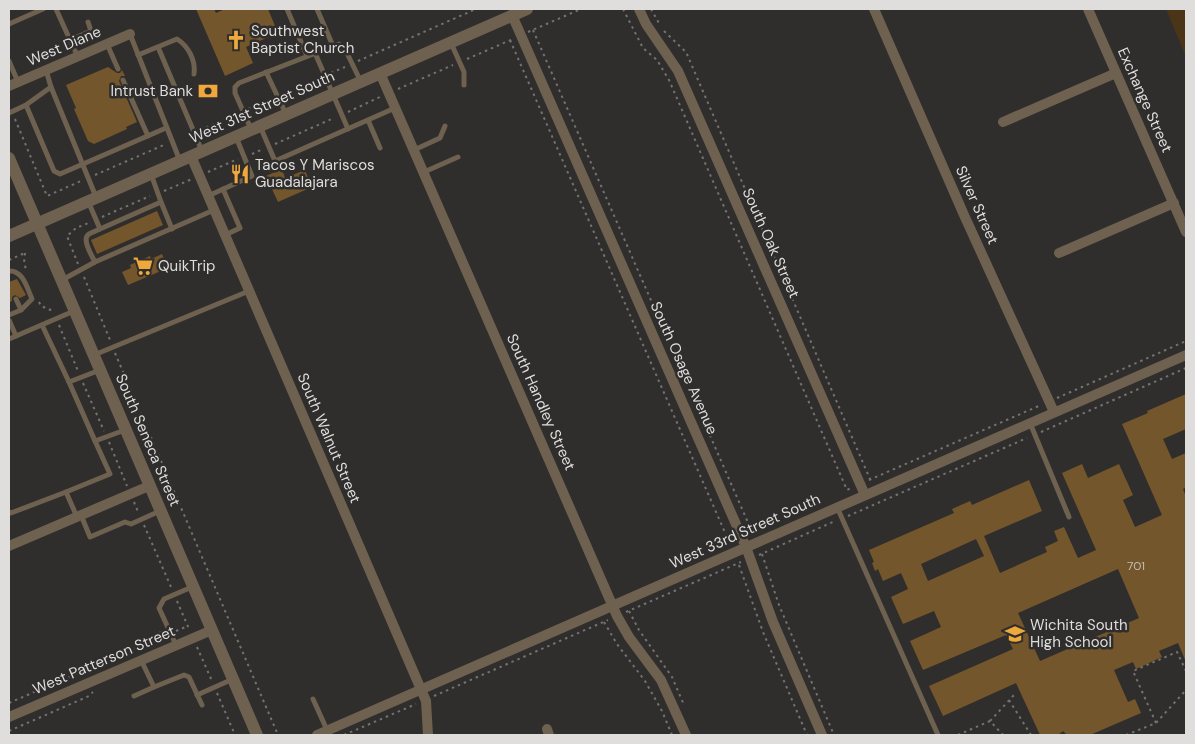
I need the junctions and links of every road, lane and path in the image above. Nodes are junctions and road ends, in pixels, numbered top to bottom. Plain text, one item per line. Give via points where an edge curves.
1 (42, 9) edge
2 (56, 9) edge
3 (287, 9) edge
4 (317, 9) edge
5 (476, 9) edge
6 (527, 9) edge
7 (623, 9) edge
8 (639, 9) edge
9 (651, 9) edge
10 (874, 9) edge
11 (1088, 9) edge
12 (512, 15) junction
13 (88, 22) dead end
14 (9, 24) edge
15 (533, 30) dead end
16 (130, 34) joint
17 (70, 40) junction
18 (510, 40) dead end
19 (451, 42) junction
20 (107, 44) junction
21 (158, 46) junction
22 (333, 46) junction
23 (315, 53) junction
24 (138, 55) junction
25 (307, 56) junction
26 (78, 57) junction
27 (9, 61) edge
28 (352, 64) junction
29 (118, 69) dead end
30 (46, 70) junction
31 (266, 72) junction
32 (380, 73) junction
33 (1116, 73) junction
34 (194, 74) dead end
35 (325, 76) junction
36 (123, 80) dead end
37 (361, 82) junction
38 (13, 84) edge
39 (464, 85) dead end
40 (50, 87) junction
41 (187, 88) dead end
42 (177, 92) junction
43 (333, 94) junction
44 (277, 96) junction
45 (26, 105) junction
46 (395, 108) junction
47 (243, 111) junction
48 (10, 112) edge
49 (286, 114) junction
50 (368, 120) junction
51 (1003, 122) dead end
52 (445, 126) dead end
53 (166, 128) junction
54 (255, 128) junction
55 (348, 129) junction
56 (194, 132) junction
57 (148, 136) junction
58 (236, 136) junction
59 (171, 142) junction
60 (380, 148) dead end
61 (414, 150) junction
62 (191, 156) junction
63 (458, 157) dead end
64 (9, 158) edge
65 (83, 164) junction
66 (424, 172) junction
67 (151, 174) junction
68 (88, 178) junction
69 (223, 189) junction
70 (208, 196) junction
71 (92, 199) junction
72 (161, 202) junction
73 (1174, 203) junction
74 (214, 210) junction
75 (37, 223) junction
76 (100, 229) junction
77 (172, 229) junction
78 (1186, 232) edge
79 (225, 235) junction
80 (9, 236) edge
81 (25, 253) dead end
82 (1059, 253) dead end
83 (9, 260) edge
84 (95, 262) junction
85 (9, 271) edge
86 (61, 280) junction
87 (249, 291) junction
88 (16, 299) dead end
89 (21, 310) junction
90 (74, 311) junction
91 (9, 315) edge
92 (9, 320) edge
93 (42, 325) junction
94 (16, 336) junction
95 (9, 339) edge
96 (1186, 341) edge
97 (94, 355) junction
98 (1186, 355) edge
99 (1186, 368) edge
100 (100, 370) junction
101 (69, 382) junction
102 (1049, 401) junction
103 (1054, 412) junction
104 (1030, 423) junction
105 (126, 429) junction
106 (1034, 434) junction
107 (95, 441) junction
108 (866, 482) junction
109 (149, 486) junction
110 (66, 492) junction
111 (870, 493) junction
112 (880, 502) junction
113 (837, 507) junction
114 (160, 511) junction
115 (9, 512) edge
116 (79, 516) junction
117 (1070, 517) dead end
118 (842, 518) junction
119 (757, 542) junction
120 (9, 546) edge
121 (746, 547) junction
122 (733, 553) junction
123 (761, 554) junction
124 (750, 558) junction
125 (738, 564) junction
126 (193, 586) junction
127 (613, 606) junction
128 (618, 616) junction
129 (604, 622) junction
130 (188, 626) dead end
131 (212, 630) junction
132 (170, 632) junction
133 (145, 642) joint
134 (176, 645) junction
135 (141, 660) junction
136 (1186, 671) edge
137 (233, 679) junction
138 (154, 687) junction
139 (94, 690) dead end
140 (421, 690) junction
141 (1186, 690) edge
142 (197, 695) junction
143 (1014, 695) dead end
144 (134, 696) dead end
145 (314, 699) dead end
146 (425, 700) junction
147 (1009, 700) junction
148 (9, 703) edge
149 (202, 705) dead end
150 (9, 717) edge
151 (990, 721) junction
152 (1156, 723) junction
153 (9, 730) edge
154 (327, 731) junction
155 (257, 735) edge
156 (317, 735) edge
157 (344, 735) edge
158 (428, 735) edge
159 (672, 735) edge
160 (686, 735) edge
161 (807, 735) edge
162 (822, 735) edge
163 (834, 735) edge
164 (938, 735) edge
165 (958, 735) edge
166 (1003, 735) edge
167 (1031, 735) edge
168 (1126, 735) edge

1 - 14 lane
2 - 17 lane
3 - 25 lane
4 - 22 lane
5 - 28 path
6 - 12 street, West 31st Street South
7 - 108 path via 643,48 657,60 669,80 847,490
8 - 108 street, South Oak Street via 678,71
9 - 108 path via 662,29 686,52
10 - 102 street, Silver Street
11 - 33 street, Exchange Street
12 - 19 street, West 31st Street South
12 - 121 street, South Osage Avenue
13 - 17 lane via 91,31
15 - 119 path
16 - 20 street, West Diane
16 - 24 lane
17 - 26 lane
18 - 122 path
19 - 32 street, West 31st Street South
19 - 39 lane via 464,72
20 - 26 street, West Diane
20 - 29 lane
21 - 24 lane
21 - 34 lane via 177,39 185,44 196,66
21 - 42 lane
22 - 23 lane
22 - 28 lane via 340,44
23 - 25 lane
23 - 35 lane
24 - 53 lane
25 - 31 lane
26 - 30 street, West Diane
27 - 38 lane
28 - 35 path
28 - 37 lane
30 - 38 street, West Diane
30 - 40 lane
31 - 44 lane
31 - 47 lane via 234,87
32 - 37 street, West 31st Street South
32 - 46 street, South Handley Street
33 - 51 street
33 - 73 street, Exchange Street
35 - 43 lane
35 - 44 path
36 - 57 lane
37 - 43 street, West 31st Street South
40 - 45 lane
40 - 65 lane
41 - 42 lane
42 - 56 lane
43 - 49 street, West 31st Street South
43 - 55 lane
44 - 47 path
44 - 49 lane
45 - 48 lane
45 - 65 lane via 56,173
46 - 50 lane
46 - 61 street, South Handley Street
47 - 54 lane
47 - 56 path
48 - 68 path via 47,196
49 - 54 street, West 31st Street South
50 - 55 lane
50 - 60 lane
52 - 61 lane via 440,138
53 - 57 lane
53 - 59 lane
54 - 55 lane via 276,161
54 - 58 street, West 31st Street South
56 - 62 lane
57 - 65 lane
58 - 62 street, West 31st Street South
58 - 69 lane via 252,176
59 - 62 lane
59 - 68 path
61 - 66 street, South Handley Street
62 - 67 street, West 31st Street South
62 - 70 street, South Walnut Street
63 - 66 lane
64 - 75 street, South Seneca Street
65 - 68 lane
66 - 127 street, South Handley Street
67 - 71 street, West 31st Street South
67 - 72 lane
68 - 71 lane
69 - 70 lane
69 - 79 lane via 240,228
70 - 74 street, South Walnut Street
71 - 75 street, West 31st Street South
71 - 76 lane
72 - 76 lane
72 - 77 lane
73 - 78 street, Exchange Street
73 - 82 street
74 - 77 lane
74 - 79 street, South Walnut Street
75 - 80 street, West 31st Street South
75 - 86 street, South Seneca Street
76 - 84 lane via 86,238
77 - 84 lane
79 - 87 street, South Walnut Street
81 - 83 path
84 - 86 lane
85 - 89 lane via 21,275 32,299
86 - 90 street, South Seneca Street
87 - 97 lane
87 - 140 street, South Walnut Street
88 - 89 lane
89 - 91 lane
90 - 93 lane
90 - 97 street, South Seneca Street
92 - 94 lane
93 - 94 lane
93 - 101 lane
94 - 95 lane
96 - 102 path
97 - 100 street, South Seneca Street
98 - 103 street, West 33rd Street South
99 - 106 path
100 - 101 lane
100 - 105 street, South Seneca Street
101 - 107 lane
102 - 103 street, Silver Street
102 - 108 path
103 - 104 street, West 33rd Street South
104 - 106 lane
104 - 111 street, West 33rd Street South
105 - 107 lane
105 - 109 street, South Seneca Street
106 - 112 path
106 - 117 lane
107 - 110 lane via 110,474
108 - 111 street, South Oak Street
108 - 111 path
109 - 114 street, South Seneca Street
109 - 116 street
110 - 115 lane
110 - 116 lane
111 - 112 path
111 - 113 street, West 33rd Street South
112 - 118 path
113 - 118 lane
113 - 119 street, West 33rd Street South
114 - 116 lane via 90,537
114 - 126 street, South Seneca Street
116 - 120 street
118 - 123 path
118 - 164 lane
119 - 121 street, West 33rd Street South
119 - 123 path
121 - 122 street, West 33rd Street South
121 - 124 street, South Osage Avenue
122 - 125 path
122 - 127 street, West 33rd Street South
123 - 124 path
123 - 163 path
124 - 125 path
124 - 162 street, South Osage Avenue via 772,622
125 - 128 path
125 - 161 path
126 - 131 street, South Seneca Street
126 - 132 lane via 161,603 159,608
127 - 128 street, South Handley Street
127 - 140 street, West 33rd Street South
128 - 129 path
128 - 160 street, South Handley Street via 629,637 661,680
129 - 146 path
129 - 159 path via 616,644 645,681
130 - 132 path
131 - 134 street, West Patterson Street
131 - 137 street, South Seneca Street
132 - 133 lane
132 - 134 lane
133 - 148 path
134 - 135 street, West Patterson Street
135 - 138 lane
135 - 150 street, West Patterson Street
136 - 152 path via 1177,652 1133,671
137 - 142 lane
137 - 155 street, South Seneca Street
138 - 142 lane via 184,675 189,677
138 - 144 lane
139 - 153 path via 89,696
140 - 146 street, South Walnut Street
140 - 154 street, West 33rd Street South
141 - 152 path
142 - 149 lane
143 - 147 path
145 - 154 lane
146 - 157 path
146 - 158 street, South Walnut Street
147 - 151 path
147 - 167 path
151 - 165 path
151 - 166 path
152 - 168 path
154 - 156 street, West 33rd Street South

